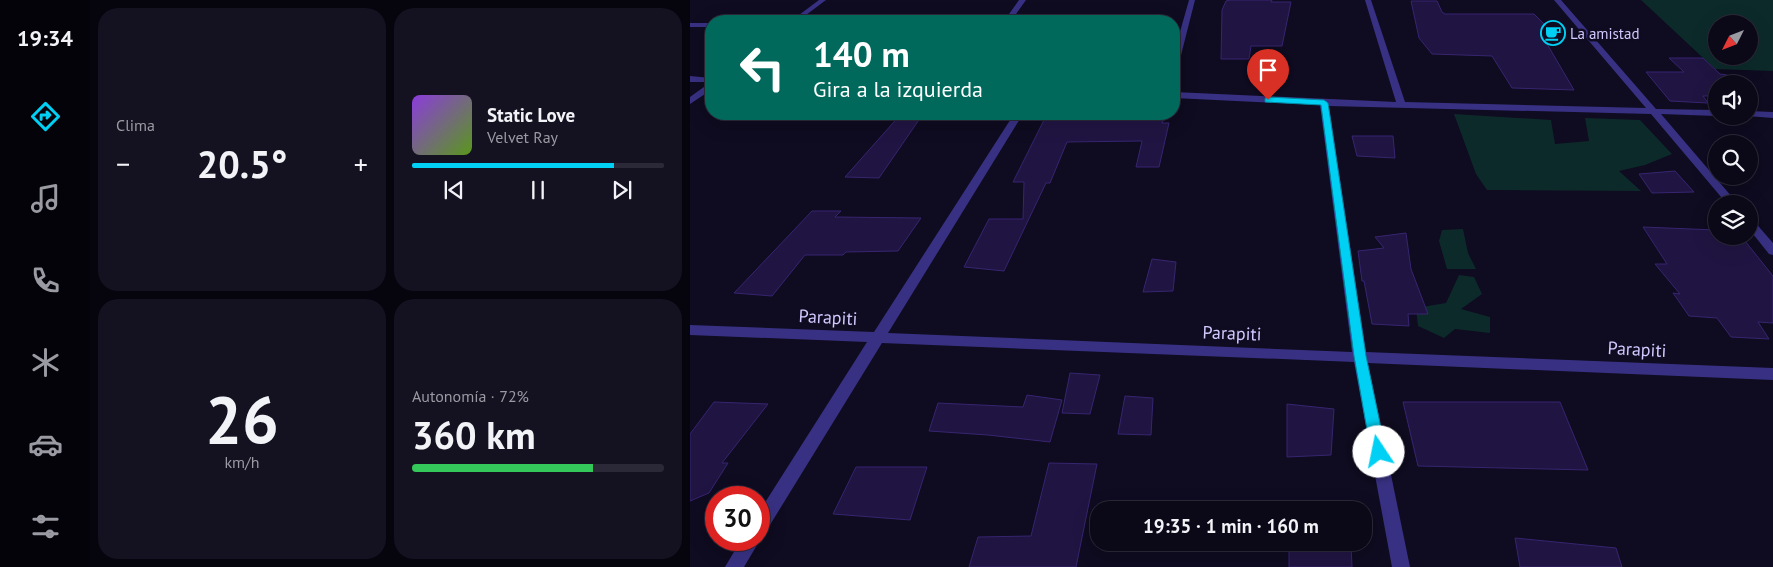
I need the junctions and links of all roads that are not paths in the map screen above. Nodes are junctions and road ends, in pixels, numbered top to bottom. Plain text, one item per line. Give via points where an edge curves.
1 (823, 0) edge
2 (1023, 0) edge
3 (1192, 0) edge
4 (1368, 0) edge
5 (1557, 0) edge
6 (802, 15) edge
7 (1012, 15) edge
8 (690, 25) edge
9 (705, 25) edge
10 (1180, 45) edge
11 (690, 79) edge
12 (705, 80) edge
13 (705, 91) edge
14 (1180, 96) edge
15 (690, 102) edge
16 (1324, 103) junction
17 (1401, 104) junction
18 (1652, 110) junction
19 (1708, 112) edge
20 (1758, 114) edge
21 (1773, 115) edge
22 (1014, 120) edge
23 (1725, 195) edge
24 (1758, 233) edge
25 (1773, 251) edge
26 (690, 330) edge
27 (878, 338) junction
28 (1360, 356) junction
29 (1773, 374) edge
30 (770, 510) edge
31 (744, 551) edge
32 (734, 567) edge
33 (1401, 567) edge

1 - 6 street
2 - 7 street
3 - 10 street
4 - 17 street
5 - 18 street
8 - 9 street
11 - 12 street
13 - 15 street
14 - 16 street
16 - 17 street
16 - 28 street
17 - 18 street
18 - 19 street
18 - 23 street
20 - 21 street
22 - 27 street
24 - 25 street
26 - 27 street, Parapiti
27 - 28 street, Parapiti
27 - 30 street
28 - 29 street, Parapiti
28 - 33 street
31 - 32 street

